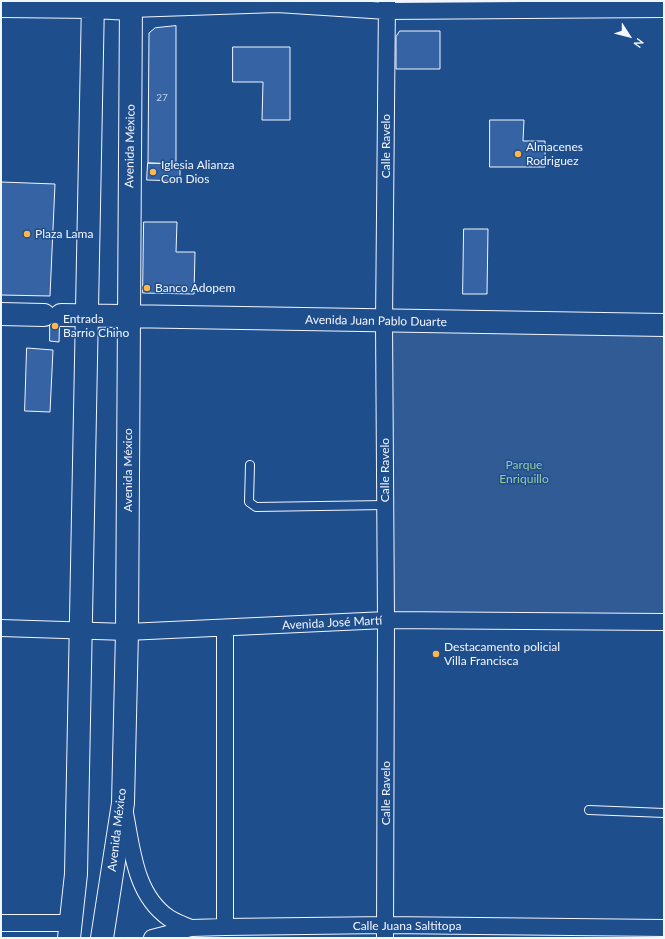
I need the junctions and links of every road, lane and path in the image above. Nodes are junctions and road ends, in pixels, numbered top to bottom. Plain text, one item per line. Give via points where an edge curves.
1 (261, 1) edge
2 (93, 4) edge
3 (277, 4) junction
4 (131, 5) edge
5 (1, 6) edge
6 (387, 6) edge
7 (664, 9) edge
8 (1, 314) edge
9 (88, 316) junction
10 (128, 317) junction
11 (384, 322) junction
12 (664, 325) edge
13 (250, 465) dead end
14 (385, 505) junction
15 (386, 620) junction
16 (664, 622) edge
17 (1, 628) edge
18 (225, 628) junction
19 (82, 632) junction
20 (127, 632) junction
21 (123, 803) junction
22 (589, 810) dead end
23 (664, 813) edge
24 (1, 923) edge
25 (225, 927) junction
26 (664, 928) edge
27 (71, 931) edge
28 (196, 931) edge
29 (386, 932) edge
30 (102, 938) edge
31 (152, 938) edge

1 - 3 street
2 - 4 main road
2 - 5 main road
2 - 9 main road
3 - 4 street
3 - 6 street
4 - 10 main road, Avenida México
6 - 7 street
6 - 11 street, Calle Ravelo
8 - 9 main road, Avenida Juan Pablo Duarte
9 - 10 main road, Avenida Juan Pablo Duarte
9 - 19 main road
10 - 11 main road, Avenida Juan Pablo Duarte
10 - 20 main road, Avenida México
11 - 12 main road, Avenida Juan Pablo Duarte
11 - 14 street, Calle Ravelo
13 - 14 lane via 249,502 256,507
14 - 15 street, Calle Ravelo
15 - 16 street, Avenida José Martí
15 - 18 street, Avenida José Martí
15 - 29 street, Calle Ravelo
17 - 19 street, Avenida José Martí
18 - 20 street, Avenida José Martí
18 - 25 street
19 - 20 street, Avenida José Martí
19 - 27 main road via 76,874
20 - 21 main road, Avenida México
21 - 28 street via 138,877 151,902 169,918
21 - 30 main road, Avenida México
22 - 23 lane
24 - 27 street
25 - 28 street, Calle Juana Saltitopa
25 - 29 street, Calle Juana Saltitopa
26 - 29 street, Calle Juana Saltitopa
28 - 31 street, Calle Juana Saltitopa

